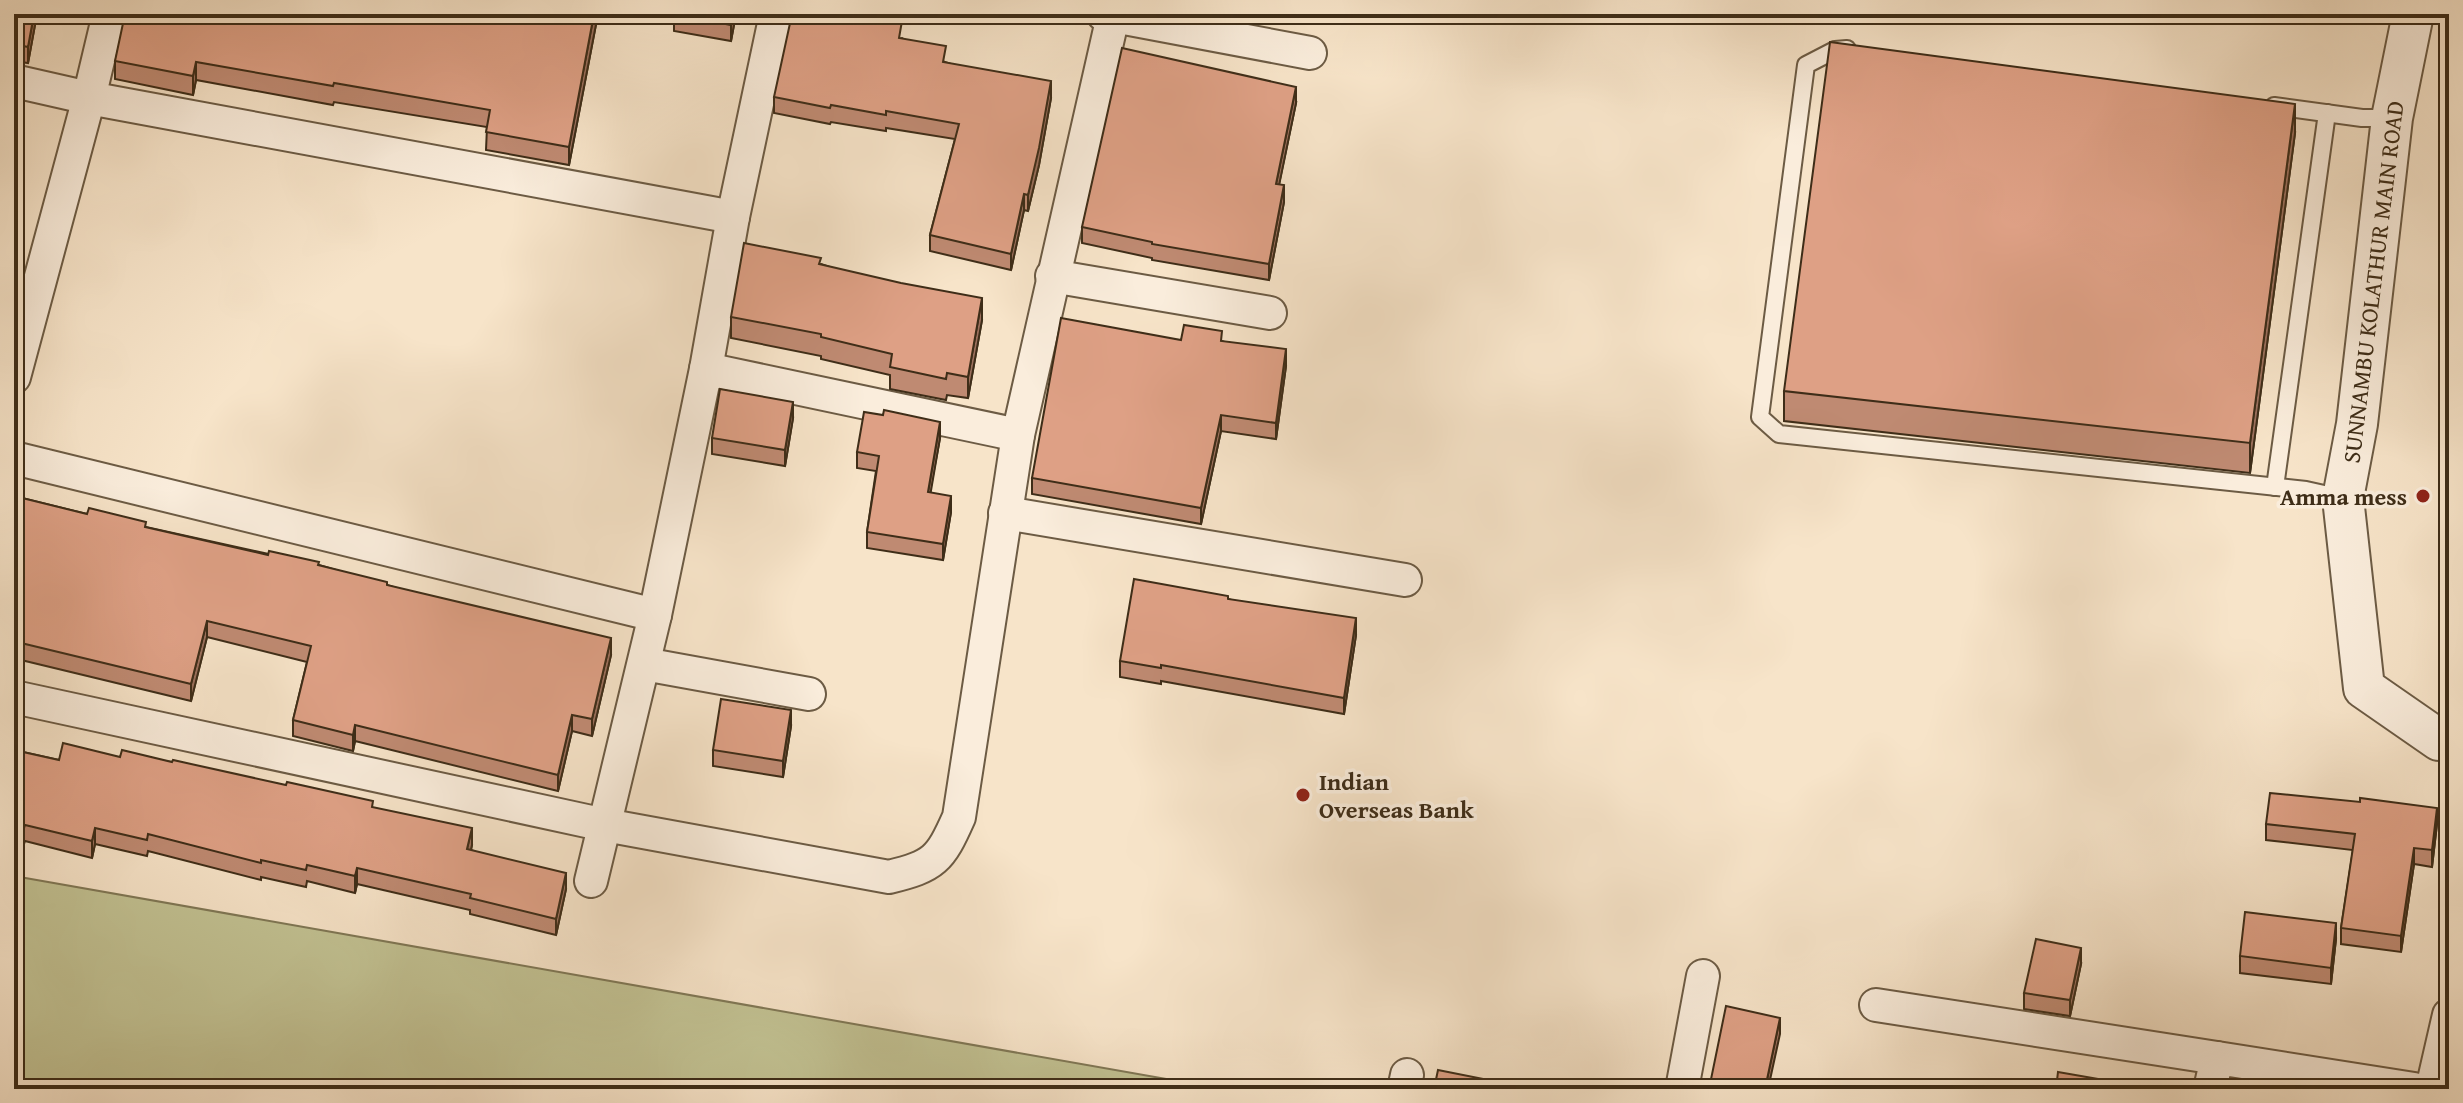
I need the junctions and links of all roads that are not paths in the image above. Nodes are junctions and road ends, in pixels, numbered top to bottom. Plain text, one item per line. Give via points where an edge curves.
1 (109, 14) edge
2 (776, 14) edge
3 (2413, 14) edge
4 (1108, 15) edge
5 (1239, 26) edge
6 (1866, 48) edge
7 (1310, 53) dead end
8 (14, 81) edge
9 (89, 98) junction
10 (2250, 103) edge
11 (2327, 113) junction
12 (2392, 118) junction
13 (733, 217) junction
14 (1052, 276) junction
15 (1270, 313) dead end
16 (706, 369) junction
17 (14, 377) edge
18 (1018, 435) junction
19 (14, 458) edge
20 (2275, 487) junction
21 (2343, 498) junction
22 (1005, 513) junction
23 (1405, 580) dead end
24 (655, 615) junction
25 (644, 664) junction
26 (809, 694) dead end
27 (14, 697) edge
28 (2449, 740) edge
29 (605, 825) junction
30 (591, 881) dead end
31 (1703, 976) dead end
32 (1876, 1005) dead end
33 (2449, 1015) edge
34 (2213, 1074) edge
35 (1682, 1089) edge
36 (2414, 1089) edge
37 (2432, 1089) edge

1 - 9 street
2 - 13 street
3 - 12 street, SUNNAMBU KOLATHUR MAIN ROAD
4 - 5 street
4 - 14 street
5 - 7 street
6 - 20 lane via 1835,50 1806,65 1760,417 1767,425 1779,434
8 - 9 street
9 - 13 street
9 - 17 street
10 - 11 lane
11 - 12 lane
11 - 20 lane
12 - 21 street, SUNNAMBU KOLATHUR MAIN ROAD via 2357,424
13 - 16 street
14 - 15 street
14 - 18 street
16 - 18 street
16 - 24 street
18 - 22 street
19 - 24 street
20 - 21 lane
21 - 28 street, SUNNAMBU KOLATHUR MAIN ROAD via 2364,688 2439,740
22 - 23 street
22 - 29 street via 959,817 945,847 923,869 889,877
24 - 25 street
25 - 26 street
25 - 29 street
27 - 29 street
29 - 30 street
31 - 35 street
32 - 34 street
33 - 37 street
34 - 36 street

